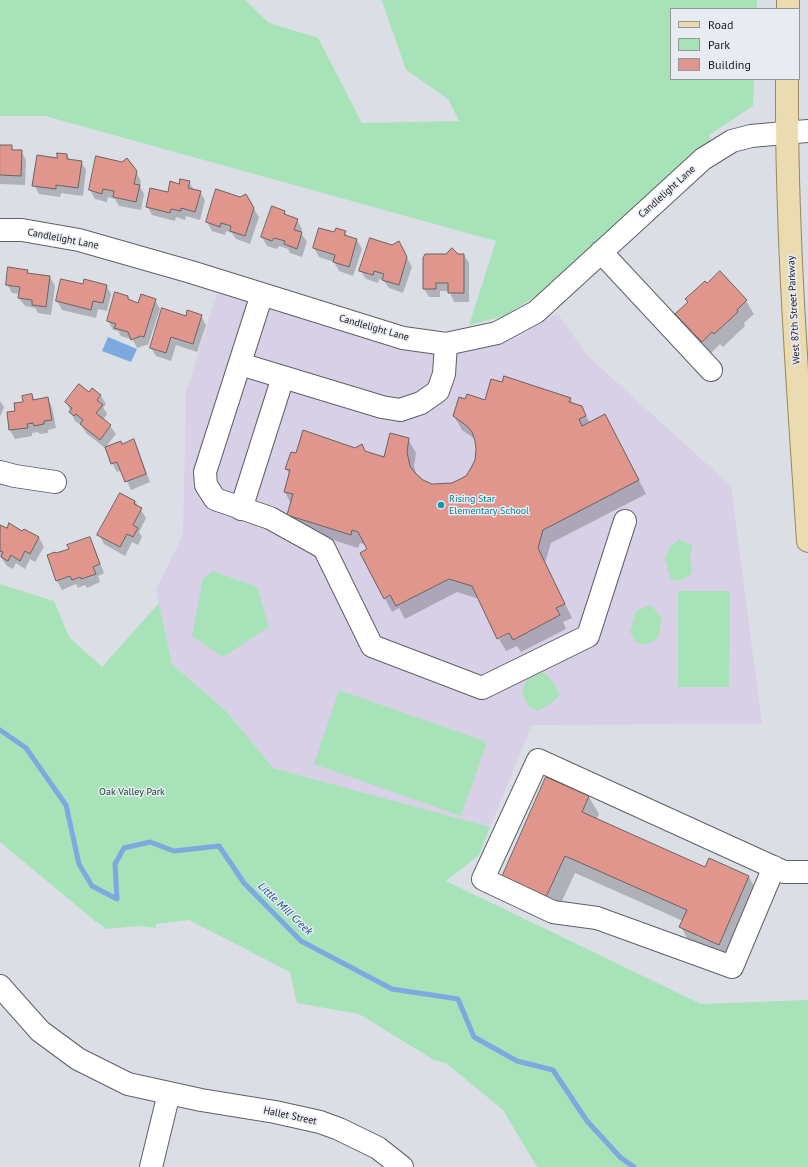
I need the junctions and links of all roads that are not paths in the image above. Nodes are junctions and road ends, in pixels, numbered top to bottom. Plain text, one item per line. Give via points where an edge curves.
1 (787, 80) edge
2 (798, 133) edge
3 (0, 230) edge
4 (602, 252) junction
5 (262, 294) junction
6 (446, 344) junction
7 (240, 364) junction
8 (712, 370) dead end
9 (283, 377) junction
10 (0, 472) edge
11 (55, 482) dead end
12 (241, 509) junction
13 (625, 521) dead end
14 (808, 541) edge
15 (774, 867) junction
16 (808, 872) edge
17 (0, 986) edge
18 (168, 1093) junction
19 (151, 1167) edge
20 (402, 1167) edge

1 - 2 main road, West 87th Street Parkway
2 - 4 street, Candlelight Lane via 751,136 732,141 720,148 703,159
2 - 14 main road, West 87th Street Parkway via 793,316
3 - 5 street, Candlelight Lane via 22,230 79,240
4 - 6 street, Candlelight Lane via 536,312 497,333
4 - 8 street
5 - 6 street, Candlelight Lane via 403,338
5 - 7 street
6 - 9 street via 444,374 438,391 421,403 400,410
7 - 9 street
7 - 12 street via 205,472 206,485 215,499
9 - 12 street
10 - 11 street
12 - 13 street via 270,518 324,548 372,646 482,688 588,636
15 - 15 street via 538,760 484,879 553,912 597,918 732,967
15 - 16 street via 784,872
17 - 18 street, Hallet Street via 40,1031 78,1059 128,1084
18 - 19 street
18 - 20 street, Hallet Street via 320,1122 378,1148

